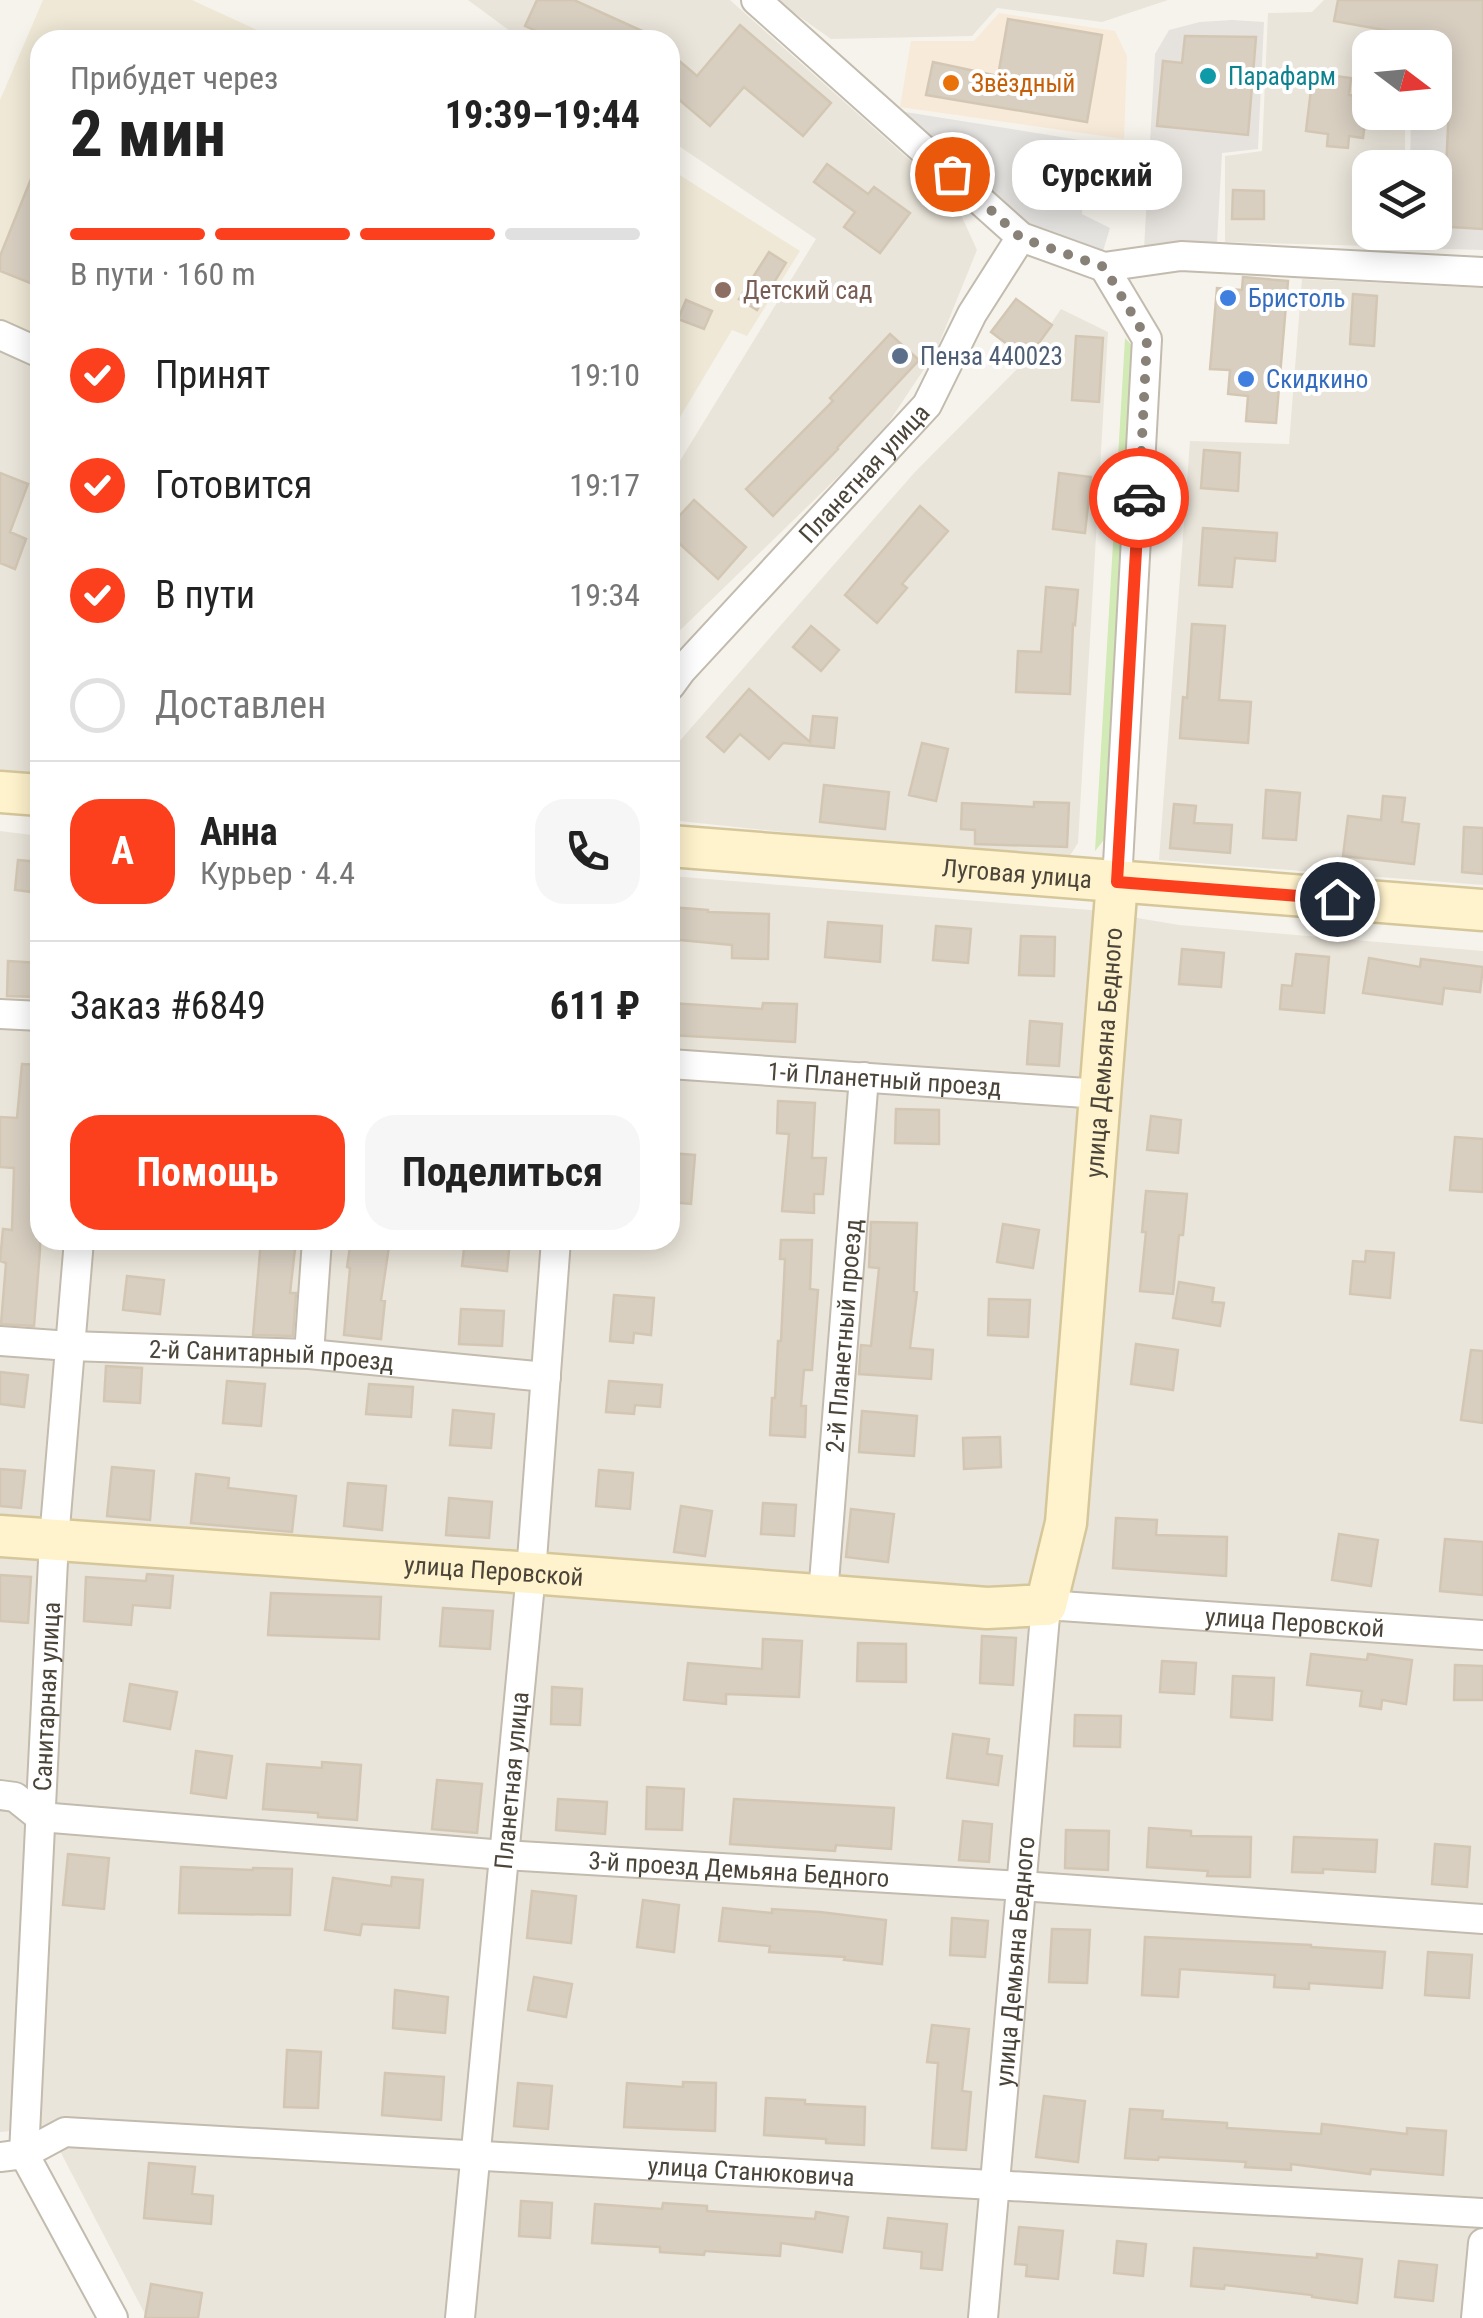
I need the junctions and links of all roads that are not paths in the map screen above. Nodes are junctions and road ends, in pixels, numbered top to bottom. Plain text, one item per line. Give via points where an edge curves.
1 (756, 0) edge
2 (1021, 238) junction
3 (1104, 267) junction
4 (1483, 272) edge
5 (0, 335) edge
6 (30, 348) edge
7 (680, 669) edge
8 (0, 792) edge
9 (30, 794) edge
10 (680, 847) edge
11 (1117, 882) junction
12 (1483, 910) edge
13 (0, 1014) edge
14 (30, 1016) edge
15 (680, 1065) edge
16 (864, 1078) junction
17 (1100, 1094) junction
18 (78, 1250) edge
19 (316, 1250) edge
20 (555, 1250) edge
21 (0, 1341) edge
22 (70, 1346) junction
23 (309, 1354) junction
24 (546, 1377) junction
25 (0, 1536) edge
26 (54, 1540) junction
27 (530, 1573) junction
28 (822, 1596) junction
29 (1046, 1605) junction
30 (1483, 1634) edge
31 (0, 1795) edge
32 (40, 1817) junction
33 (504, 1855) junction
34 (1021, 1886) junction
35 (1483, 1919) edge
36 (476, 2155) junction
37 (12, 2156) edge
38 (995, 2185) junction
39 (1483, 2213) edge
40 (1483, 2243) edge
41 (113, 2318) edge
42 (460, 2318) edge
43 (983, 2318) edge
44 (1476, 2318) edge

1 - 2 street
2 - 3 street
2 - 7 street, Планетная улица via 972,314 927,406
3 - 4 street via 1181,256
3 - 11 street, улица Демьяна Бедного via 1147,339
5 - 6 street
8 - 9 main road
10 - 11 main road, Луговая улица
11 - 12 main road, Луговая улица
11 - 17 main road, улица Демьяна Бедного
13 - 14 street
15 - 16 street, 1-й Планетный проезд
16 - 17 street, 1-й Планетный проезд
16 - 28 street, 2-й Планетный проезд
17 - 29 main road, улица Демьяна Бедного via 1066,1523
18 - 22 street, Санитарная улица
19 - 23 street
20 - 24 street, Планетная улица
21 - 22 street, 2-й Санитарный проезд
22 - 23 street, 2-й Санитарный проезд
22 - 26 street, Санитарная улица
23 - 24 street, 2-й Санитарный проезд
24 - 27 street, Планетная улица
25 - 26 main road, улица Перовской
26 - 27 main road, улица Перовской
26 - 32 street, Санитарная улица
27 - 28 main road, улица Перовской
27 - 33 street, Планетная улица
28 - 29 main road, улица Перовской via 987,1608
29 - 30 street, улица Перовской
29 - 34 street, улица Демьяна Бедного
31 - 32 street, 3-й проезд Демьяна Бедного via 15,1796
32 - 33 street, 3-й проезд Демьяна Бедного
32 - 37 street, Санитарная улица
33 - 34 street, 3-й проезд Демьяна Бедного
33 - 36 street, Планетная улица
34 - 35 street, 3-й проезд Демьяна Бедного
34 - 38 street, улица Демьяна Бедного
36 - 37 street, улица Станюковича via 65,2132
36 - 38 street, улица Станюковича
36 - 42 street, Планетная улица
37 - 41 street
38 - 39 street, улица Станюковича
38 - 43 street, улица Демьяна Бедного
40 - 44 street

